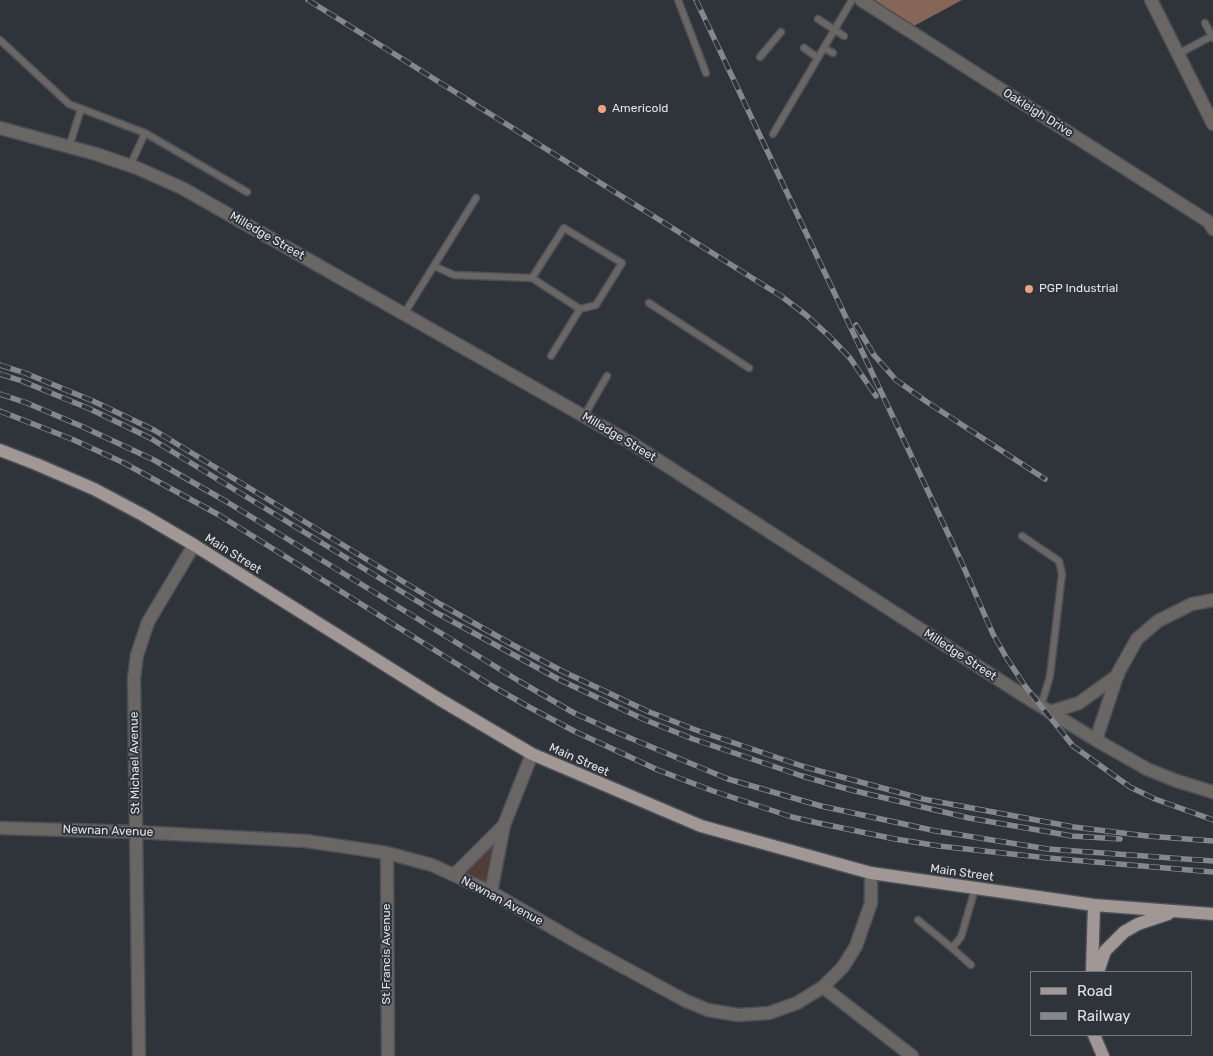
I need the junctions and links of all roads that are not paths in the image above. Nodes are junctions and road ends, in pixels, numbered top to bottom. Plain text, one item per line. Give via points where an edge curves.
1 (678, 0) edge
2 (852, 0) edge
3 (861, 0) edge
4 (1151, 0) edge
5 (818, 19) dead end
6 (1205, 23) dead end
7 (835, 30) junction
8 (781, 32) dead end
9 (844, 36) dead end
10 (1212, 37) edge
11 (0, 40) edge
12 (804, 48) dead end
13 (824, 48) junction
14 (833, 53) dead end
15 (1178, 54) junction
16 (760, 57) dead end
17 (818, 58) junction
18 (706, 73) dead end
19 (81, 109) junction
20 (1213, 124) edge
21 (0, 128) edge
22 (145, 134) junction
23 (773, 134) dead end
24 (69, 147) junction
25 (130, 166) junction
26 (247, 192) dead end
27 (476, 198) dead end
28 (1213, 229) edge
29 (434, 266) junction
30 (532, 278) junction
31 (649, 303) dead end
32 (580, 308) junction
33 (404, 314) junction
34 (551, 356) dead end
35 (749, 368) dead end
36 (607, 376) dead end
37 (584, 416) junction
38 (0, 450) edge
39 (1022, 536) dead end
40 (194, 545) junction
41 (1213, 600) edge
42 (1118, 676) junction
43 (1046, 709) junction
44 (1096, 740) junction
45 (532, 754) junction
46 (1213, 792) edge
47 (504, 825) junction
48 (0, 828) edge
49 (136, 832) junction
50 (387, 853) junction
51 (871, 873) junction
52 (454, 875) junction
53 (975, 889) junction
54 (491, 892) junction
55 (1094, 905) junction
56 (1178, 911) junction
57 (1213, 914) edge
58 (918, 920) dead end
59 (952, 948) junction
60 (971, 965) dead end
61 (1092, 971) edge
62 (1098, 971) edge
63 (823, 987) junction
64 (1094, 1036) edge
65 (139, 1056) edge
66 (388, 1056) edge
67 (912, 1056) edge
68 (1103, 1056) edge

1 - 18 lane
2 - 7 lane
3 - 28 street, Oakleigh Drive via 1209,222
4 - 15 street
5 - 7 lane
6 - 10 lane
7 - 9 lane
7 - 13 lane
8 - 16 lane
10 - 15 lane
11 - 19 lane via 69,104
12 - 17 lane
13 - 14 lane
13 - 17 lane
15 - 20 street
17 - 23 lane
19 - 22 lane
19 - 24 lane
21 - 24 street, Milledge Street
22 - 25 lane
22 - 26 lane
24 - 25 street, Milledge Street
25 - 33 street, Milledge Street via 182,188
27 - 29 lane
29 - 30 lane via 454,275
29 - 33 lane
30 - 32 lane
30 - 32 lane via 564,228 622,263 596,305
31 - 35 lane
32 - 34 lane
33 - 37 street, Milledge Street
36 - 37 lane
37 - 43 street, Milledge Street via 633,444
38 - 40 main road, Main Street via 94,489
39 - 43 lane via 1059,561 1062,574
40 - 45 main road, Main Street
40 - 49 street, St Michael Avenue via 148,622 137,655 134,678
41 - 42 street via 1192,604 1158,621 1137,639
42 - 43 street via 1078,703
42 - 44 street
43 - 44 street, Milledge Street
44 - 46 street, Milledge Street via 1147,769
45 - 47 street
45 - 51 main road, Main Street via 701,826
47 - 52 street
47 - 54 street
48 - 49 street, Newnan Avenue
49 - 50 street, Newnan Avenue via 306,841
49 - 65 street, St Michael Avenue
50 - 52 street, Newnan Avenue
50 - 66 street, St Francis Avenue
51 - 53 main road, Main Street
51 - 63 street, Newnan Avenue via 871,903 856,946 843,967
52 - 54 street, Newnan Avenue
53 - 55 main road, Main Street
53 - 59 lane via 961,937
54 - 63 street, Newnan Avenue via 594,951 708,1010 738,1015 768,1013 797,1003
55 - 56 main road, Main Street
55 - 61 main road
56 - 57 main road, Main Street
56 - 62 main road via 1124,932 1105,951
58 - 59 lane
59 - 60 lane
63 - 67 street
64 - 68 main road

